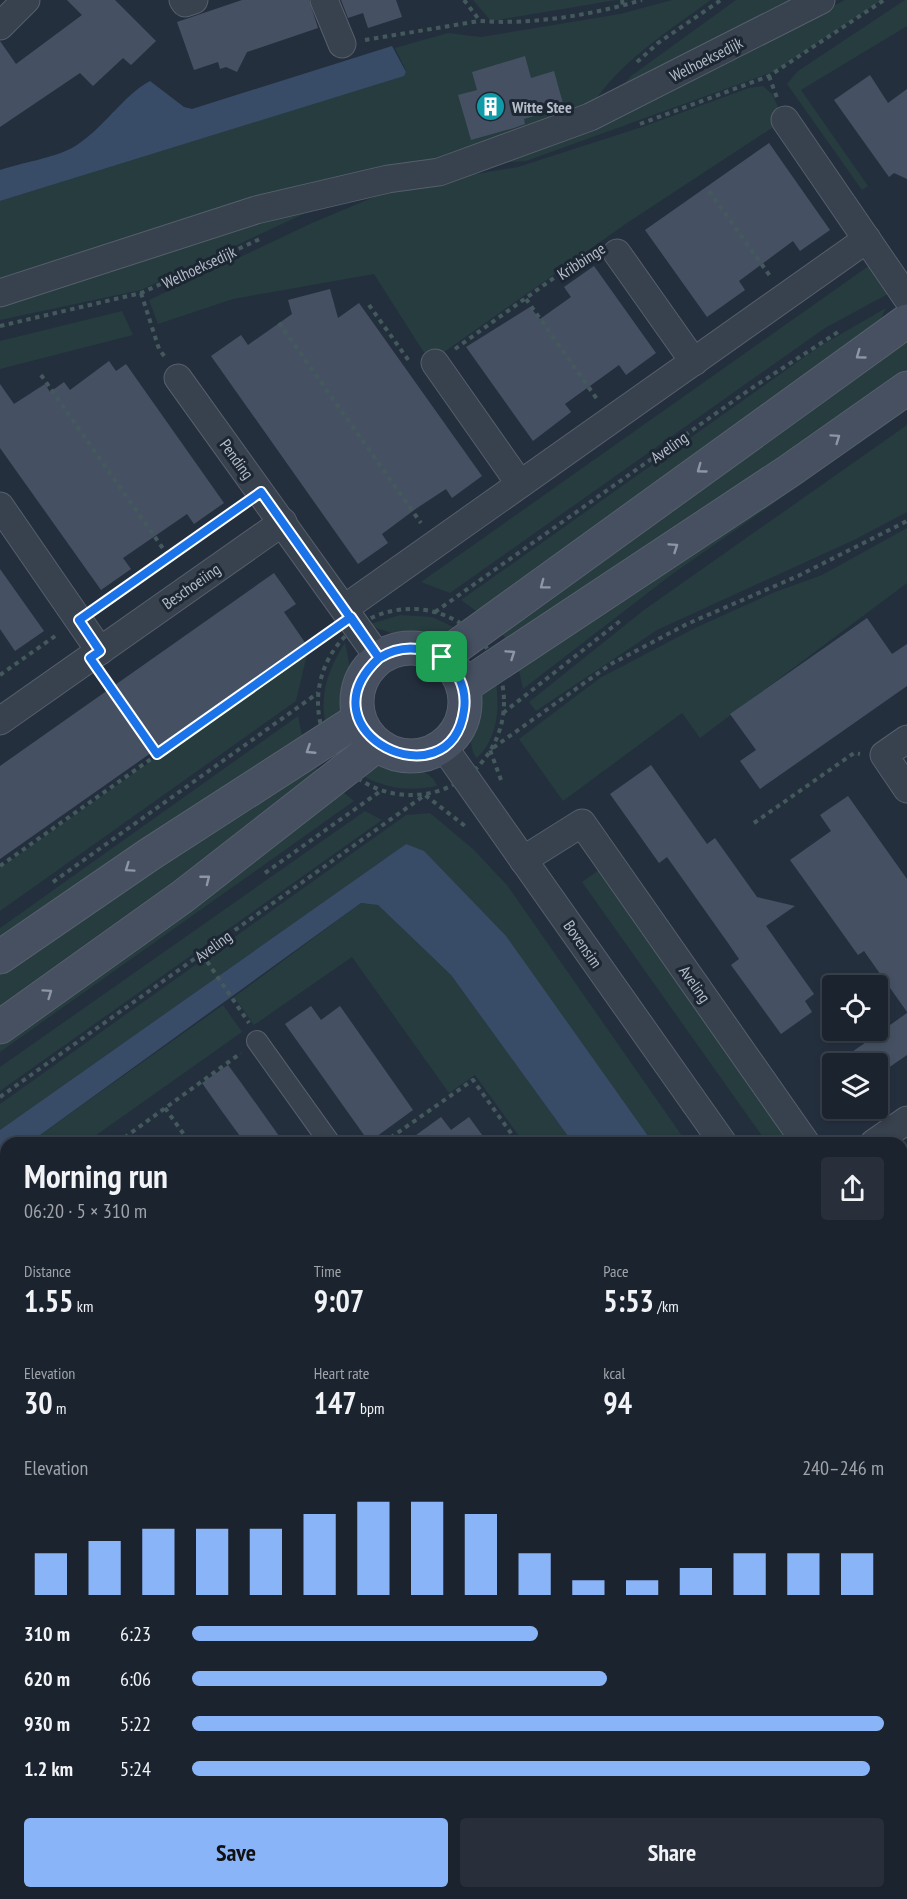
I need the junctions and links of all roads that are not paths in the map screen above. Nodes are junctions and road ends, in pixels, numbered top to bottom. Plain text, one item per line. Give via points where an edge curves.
1 (26, 0) edge
2 (183, 0) edge
3 (194, 0) edge
4 (324, 0) edge
5 (821, 0) edge
6 (0, 26) edge
7 (342, 44) road end
8 (785, 120) dead end
9 (867, 239) junction
10 (616, 253) road end
11 (0, 294) edge
12 (907, 298) edge
13 (907, 321) edge
14 (693, 362) junction
15 (435, 363) road end
16 (178, 378) dead end
17 (907, 388) edge
18 (520, 484) junction
19 (0, 506) edge
20 (283, 522) junction
21 (348, 613) junction
22 (95, 654) junction
23 (442, 657) junction
24 (379, 658) junction
25 (463, 687) junction
26 (0, 721) edge
27 (368, 731) junction
28 (907, 739) edge
29 (443, 746) junction
30 (907, 789) edge
31 (523, 860) junction
32 (0, 957) edge
33 (0, 1027) edge
34 (257, 1041) road end
35 (907, 1120) edge
36 (326, 1137) edge
37 (719, 1137) edge
38 (802, 1137) edge
39 (883, 1137) edge

1 - 6 street
2 - 3 street
4 - 7 street
5 - 11 street, Welhoeksedijk via 590,117 439,172 388,179 256,210
8 - 9 street
9 - 12 street
9 - 14 street
10 - 14 street, Kribbinge
13 -> 23 main road
14 - 18 street
15 - 18 street
16 - 20 street, Pending
25 -> 17 main road
18 - 21 street via 436,543
19 - 22 street via 79,620
20 - 21 street, Pending
20 - 22 street, Beschoeiing
21 - 24 street, Pending
22 - 26 street, Beschoeiing
23 - 24 main road via 411,648
23 - 25 main road via 455,670
24 - 27 main road via 362,679 357,705
25 - 29 main road via 464,713
27 - 29 main road via 389,752 417,756
27 -> 32 main road via 150,854
33 -> 27 main road via 182,897
28 - 30 street via 884,755
29 - 31 street, Bovensim
31 - 37 street, Bovensim
31 - 38 street, Aveling via 582,824
34 - 36 street
35 - 39 street

